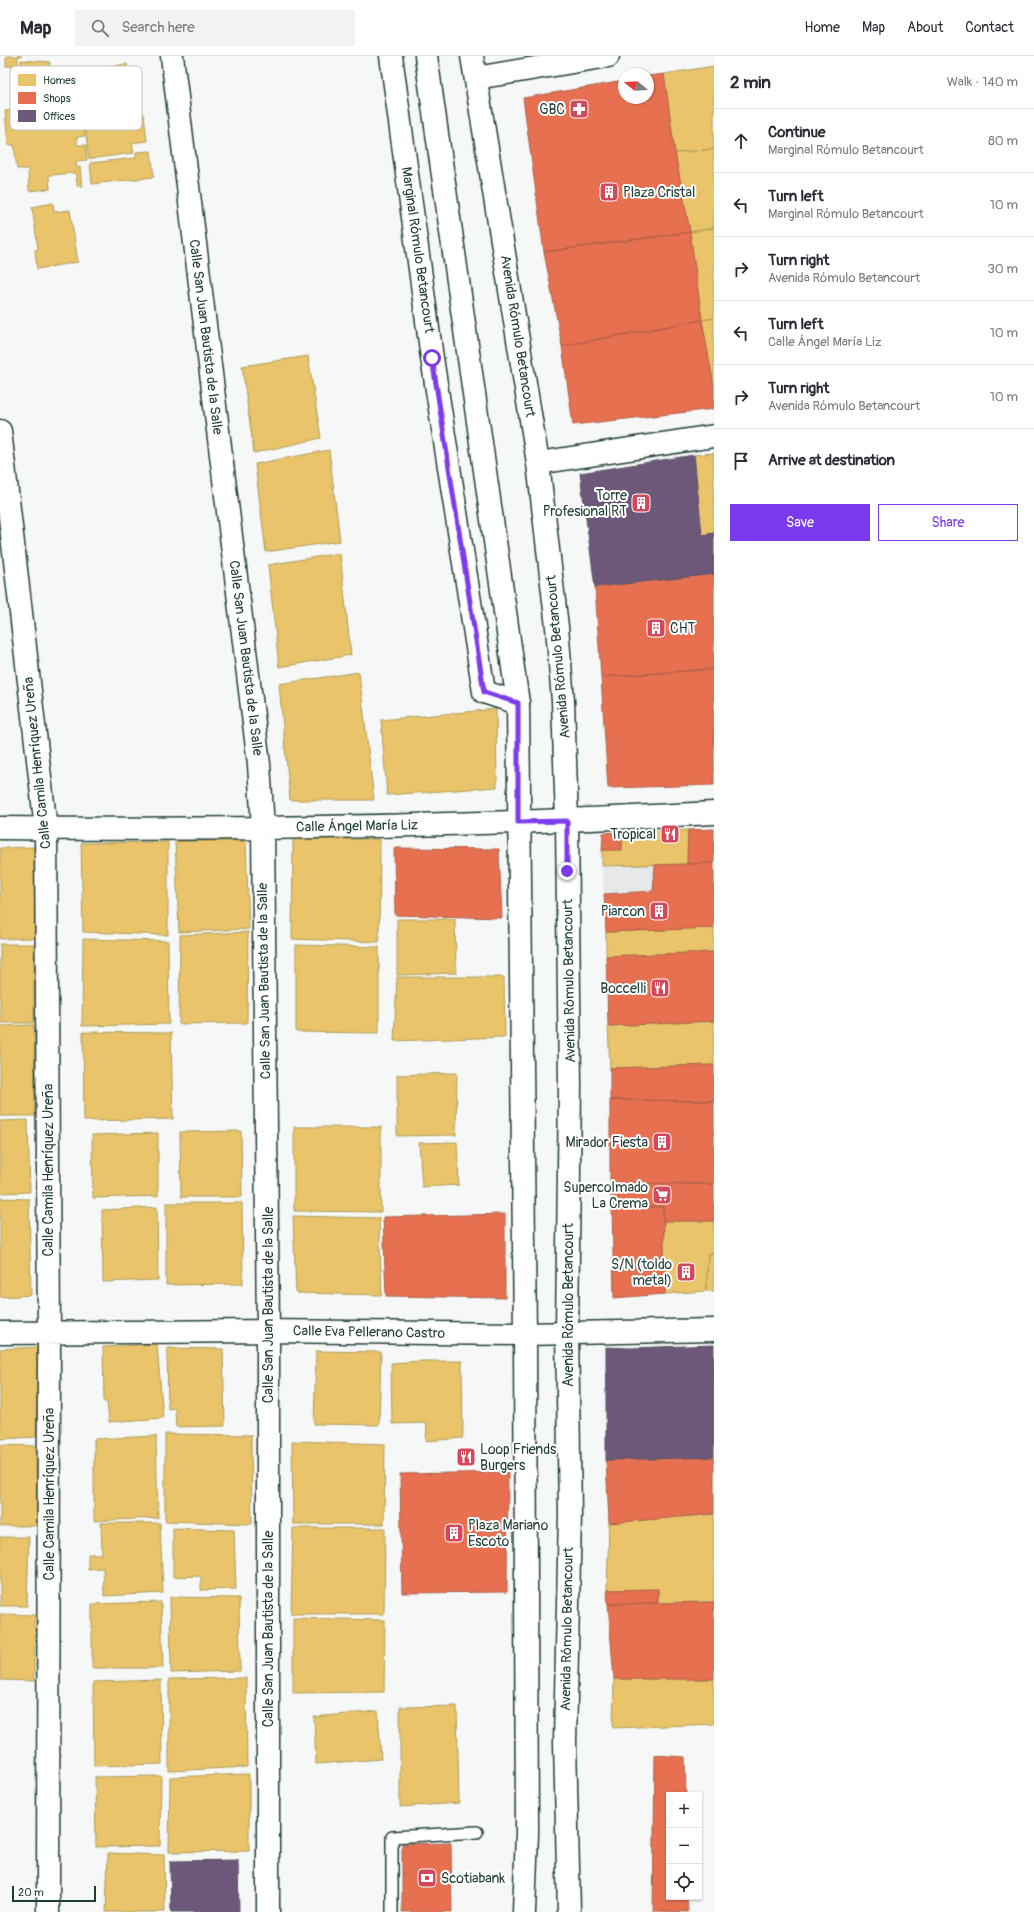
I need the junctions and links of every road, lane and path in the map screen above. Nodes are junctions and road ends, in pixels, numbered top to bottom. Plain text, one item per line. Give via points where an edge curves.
1 (172, 56) edge
2 (391, 56) edge
3 (426, 56) edge
4 (472, 56) edge
5 (608, 56) edge
6 (476, 78) junction
7 (0, 431) edge
8 (714, 436) edge
9 (538, 462) junction
10 (518, 703) junction
11 (714, 813) edge
12 (567, 821) junction
13 (518, 822) junction
14 (0, 828) edge
15 (46, 828) junction
16 (263, 828) junction
17 (714, 1330) edge
18 (268, 1331) junction
19 (0, 1333) edge
20 (567, 1333) junction
21 (49, 1334) junction
22 (525, 1334) junction
23 (477, 1832) dead end
24 (48, 1912) edge
25 (268, 1912) edge
26 (392, 1912) edge
27 (524, 1912) edge
28 (569, 1912) edge

1 - 16 street, Calle San Juan Bautista de la Salle via 258,756
2 - 10 street, Marginal Rómulo Betancourt via 432,358 484,692
3 - 10 street
4 - 6 street, Avenida Rómulo Betancourt
5 - 6 street
6 - 9 street, Avenida Rómulo Betancourt
7 - 15 street, Calle Camila Henríquez Ureña
8 - 9 street
9 - 12 street, Avenida Rómulo Betancourt via 559,649
10 - 13 street
11 - 12 street, Calle Ángel María Liz
12 - 13 street, Calle Ángel María Liz
12 - 20 street, Avenida Rómulo Betancourt via 570,1085
13 - 16 street, Calle Ángel María Liz
13 - 22 street
14 - 15 street, Calle Ángel María Liz
15 - 16 street, Calle Ángel María Liz
15 - 21 street, Calle Camila Henríquez Ureña
16 - 18 street, Calle San Juan Bautista de la Salle
17 - 20 street, Calle Eva Pellerano Castro
18 - 21 street, Calle Eva Pellerano Castro
18 - 22 street, Calle Eva Pellerano Castro
18 - 25 street, Calle San Juan Bautista de la Salle
19 - 21 street, Calle Eva Pellerano Castro
20 - 22 street, Calle Eva Pellerano Castro
20 - 28 street, Avenida Rómulo Betancourt via 570,1513 565,1742
21 - 24 street, Calle Camila Henríquez Ureña
22 - 27 street via 527,1833
23 - 26 lane via 392,1837

